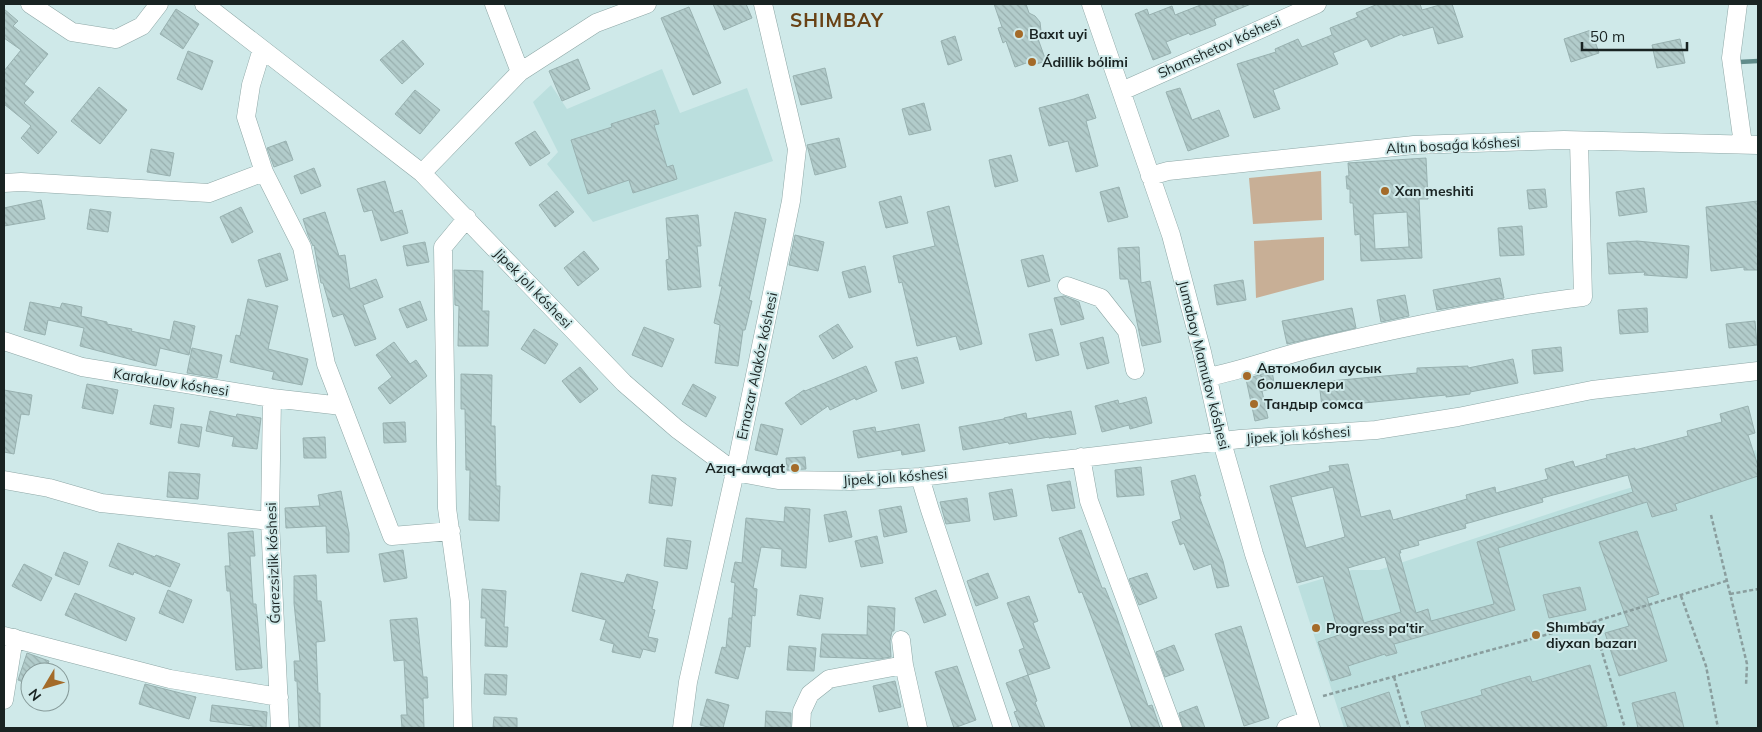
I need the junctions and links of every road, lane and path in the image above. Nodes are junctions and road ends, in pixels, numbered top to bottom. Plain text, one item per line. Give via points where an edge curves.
1 (30, 4) edge
2 (159, 4) edge
3 (204, 4) edge
4 (494, 4) edge
5 (647, 4) edge
6 (764, 4) edge
7 (1091, 4) edge
8 (1317, 4) edge
9 (1738, 4) edge
10 (262, 49) junction
11 (520, 72) junction
12 (1122, 91) junction
13 (1579, 140) junction
14 (1751, 144) edge
15 (264, 172) junction
16 (422, 173) junction
17 (1150, 176) junction
18 (4, 183) edge
19 (467, 218) junction
20 (1067, 286) dead end
21 (4, 341) edge
22 (1135, 370) dead end
23 (1758, 371) edge
24 (1208, 377) junction
25 (272, 398) junction
26 (342, 406) junction
27 (1222, 442) junction
28 (1081, 457) junction
29 (735, 472) junction
30 (920, 477) junction
31 (4, 480) edge
32 (1711, 515) dead end
33 (270, 520) junction
34 (450, 531) junction
35 (1726, 581) junction
36 (1758, 589) edge
37 (1730, 594) junction
38 (1681, 596) junction
39 (1593, 622) junction
40 (9, 637) edge
41 (901, 640) dead end
42 (904, 665) junction
43 (1394, 677) junction
44 (1746, 686) dead end
45 (1323, 696) dead end
46 (279, 697) junction
47 (4, 700) edge
48 (1309, 724) edge
49 (280, 728) edge
50 (462, 728) edge
51 (682, 728) edge
52 (801, 728) edge
53 (918, 728) edge
54 (1003, 728) edge
55 (1173, 728) edge
56 (1286, 728) edge
57 (1409, 728) edge
58 (1625, 728) edge
59 (1718, 728) edge

1 - 2 street via 72,32 116,39 142,26
3 - 10 street, Jipek jolı kóshesi
4 - 11 street
5 - 11 street via 596,23
6 - 29 street, Ernazar Alakóz kóshesi via 797,149 791,201
7 - 12 street, Jumabay Mamutov kóshesi
8 - 12 street, Shamshetov kóshesi
9 - 14 street via 1731,58
10 - 15 street via 246,116
10 - 16 street, Jipek jolı kóshesi
11 - 16 street
12 - 17 street, Jumabay Mamutov kóshesi
13 - 14 street, Altın bosaǵa kóshesi
13 - 17 street, Altın bosaǵa kóshesi via 1414,145 1168,171
13 - 24 street via 1583,297 1521,305 1405,328 1313,348
15 - 18 street via 209,193
15 - 26 street via 302,247 326,364
16 - 19 street, Jipek jolı kóshesi
17 - 24 street, Jumabay Mamutov kóshesi via 1171,235
19 - 29 street, Jipek jolı kóshesi via 624,383 677,429
19 - 34 street via 443,247
20 - 22 street via 1101,298 1127,331
21 - 25 street, Karakulov kóshesi via 82,367
23 - 27 street, Jipek jolı kóshesi via 1592,390 1376,430
24 - 27 street, Jumabay Mamutov kóshesi
25 - 26 street, Karakulov kóshesi
25 - 33 street, Ǵarezsizlik kóshesi
26 - 34 street via 392,536
27 - 28 street, Jipek jolı kóshesi
27 - 48 street, Jumabay Mamutov kóshesi
28 - 30 street, Jipek jolı kóshesi
28 - 55 street via 1089,501
29 - 30 street, Jipek jolı kóshesi via 778,480 852,481
29 - 51 street, Ernazar Alakóz kóshesi via 688,682
30 - 54 street
31 - 33 street via 49,488 101,503
32 - 35 path
33 - 46 street, Ǵarezsizlik kóshesi
34 - 50 street via 460,602
35 - 37 path
35 - 38 path
36 - 37 path
37 - 44 path via 1747,664
38 - 39 path
38 - 59 path via 1706,666
39 - 43 path
39 - 58 path
40 - 46 street via 170,679
40 - 47 street
41 - 42 street
42 - 52 street via 829,679 810,694 802,710
42 - 53 street
43 - 45 path
43 - 57 path
46 - 49 street, Ǵarezsizlik kóshesi
48 - 56 street

